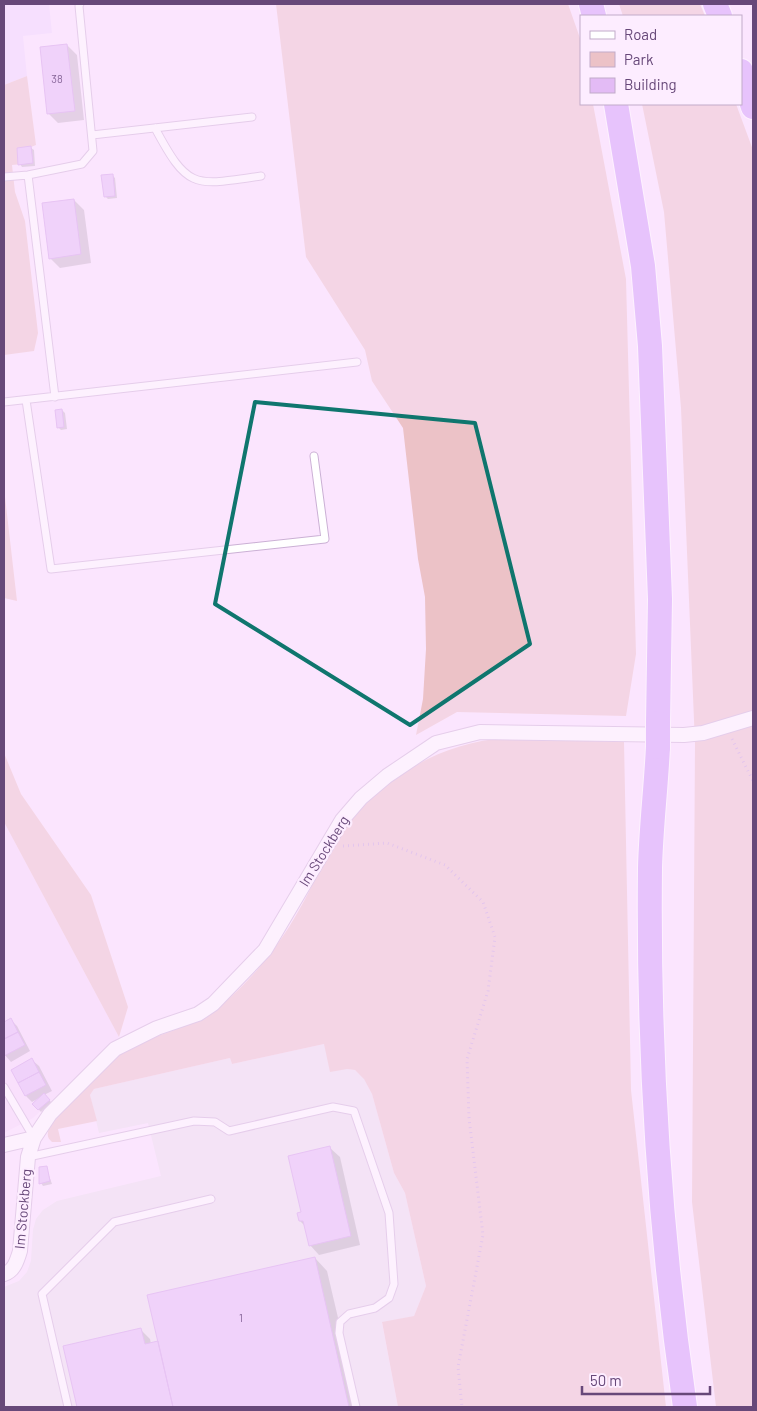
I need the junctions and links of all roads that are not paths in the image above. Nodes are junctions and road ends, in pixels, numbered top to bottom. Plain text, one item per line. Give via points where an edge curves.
1 (80, 4) edge
2 (742, 74) edge
3 (616, 105) edge
4 (753, 107) edge
5 (252, 117) dead end
6 (155, 128) junction
7 (92, 135) junction
8 (28, 175) junction
9 (261, 176) dead end
10 (4, 177) edge
11 (357, 362) dead end
12 (55, 396) junction
13 (26, 400) junction
14 (4, 402) edge
15 (314, 456) dead end
16 (753, 718) edge
17 (4, 1087) edge
18 (34, 1138) junction
19 (4, 1145) edge
20 (28, 1157) junction
21 (211, 1200) dead end
22 (4, 1274) edge
23 (68, 1407) edge
24 (356, 1407) edge
25 (685, 1407) edge

1 - 7 lane
2 - 4 highway
3 - 25 highway, bridge via 644,266 650,346 660,599 658,747 650,866 651,1031 661,1206 671,1315
5 - 6 lane
6 - 7 lane
6 - 9 lane via 173,162 190,178 212,184
7 - 8 lane via 93,151 82,164
8 - 10 lane
8 - 12 lane
11 - 12 lane
12 - 13 lane
13 - 14 lane
13 - 15 lane via 51,569 325,539
16 - 18 street, Im Stockberg via 703,733 684,735 480,732 430,746 387,776 342,820 265,950 213,1004 198,1014 157,1028 115,1048 50,1114
17 - 18 lane
18 - 19 street
18 - 20 street, Im Stockberg
20 - 22 street, Im Stockberg via 20,1251 17,1262
20 - 24 lane via 194,1121 215,1122 229,1131 333,1107 354,1111 389,1213 394,1284 389,1298 375,1308 349,1314 340,1322 339,1333
21 - 23 lane via 114,1222 42,1294

